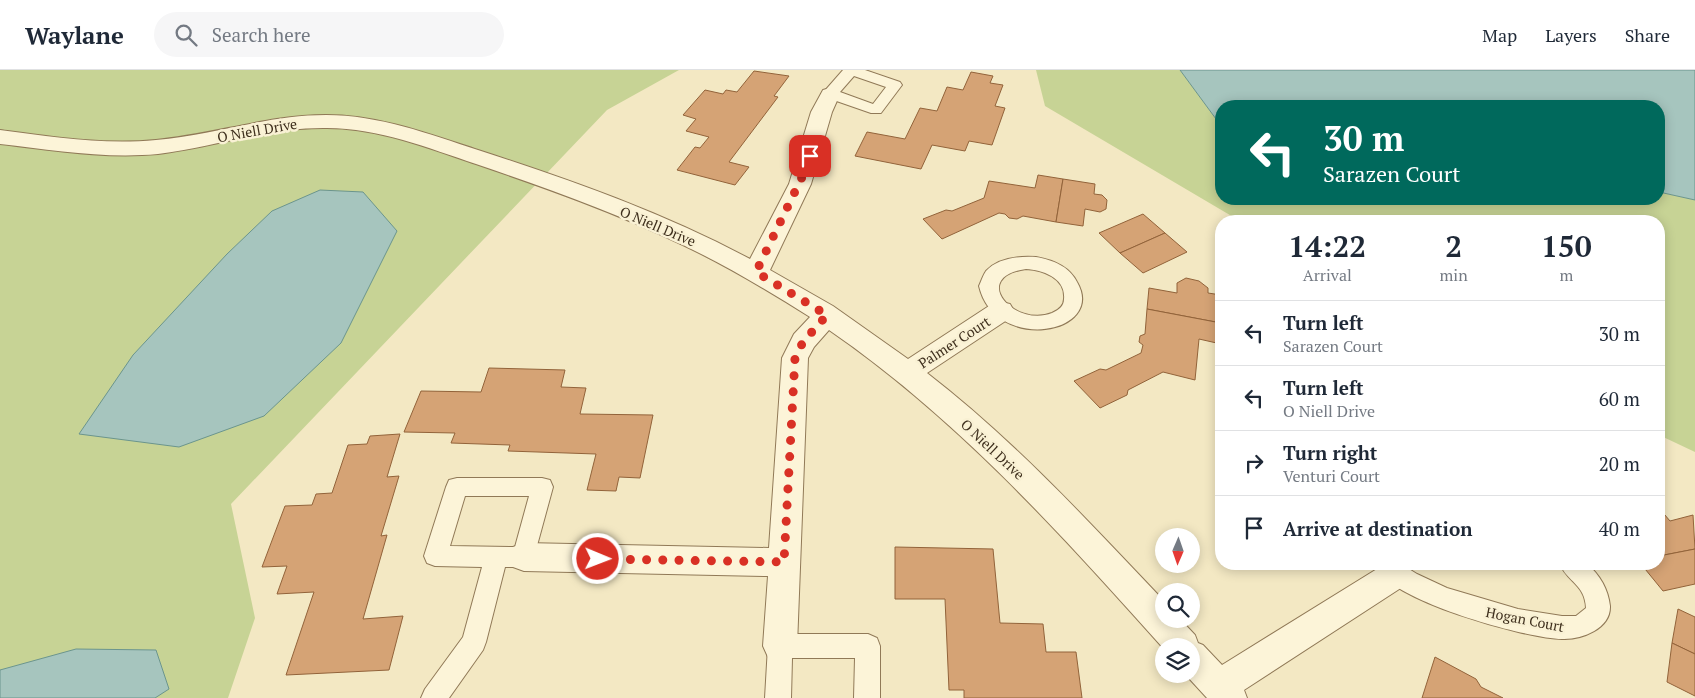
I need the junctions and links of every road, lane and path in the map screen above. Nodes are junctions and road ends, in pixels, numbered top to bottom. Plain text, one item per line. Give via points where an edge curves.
1 (851, 70) edge
2 (830, 94) junction
3 (0, 137) edge
4 (756, 272) junction
5 (1001, 312) dead end
6 (827, 315) junction
7 (907, 373) junction
8 (510, 557) junction
9 (784, 562) junction
10 (1389, 570) edge
11 (1391, 570) edge
12 (1578, 570) edge
13 (1176, 638) edge
14 (780, 646) junction
15 (1200, 666) edge
16 (1225, 692) edge
17 (434, 698) edge
18 (778, 698) edge
19 (867, 698) edge

1 - 2 lane
1 - 2 lane via 894,85 876,110
2 - 4 street via 821,108 804,173
3 - 4 street, O Niell Drive via 125,149 181,144 310,121 388,128 551,182 691,240
4 - 6 street, O Niell Drive
5 - 7 street, Palmer Court
6 - 7 street, O Niell Drive
6 - 9 street via 803,342 795,358
7 - 13 street, O Niell Drive via 981,435 1066,518
8 - 8 lane via 435,556 457,487 542,486
8 - 9 street
8 - 17 lane via 474,642
9 - 14 street
10 - 16 street, Hogan Court
11 - 12 lane, Hogan Court via 1413,585 1471,608 1540,625 1574,628 1589,623 1598,612 1598,598 1590,581
14 - 18 lane
14 - 19 lane via 868,646
15 - 16 street

